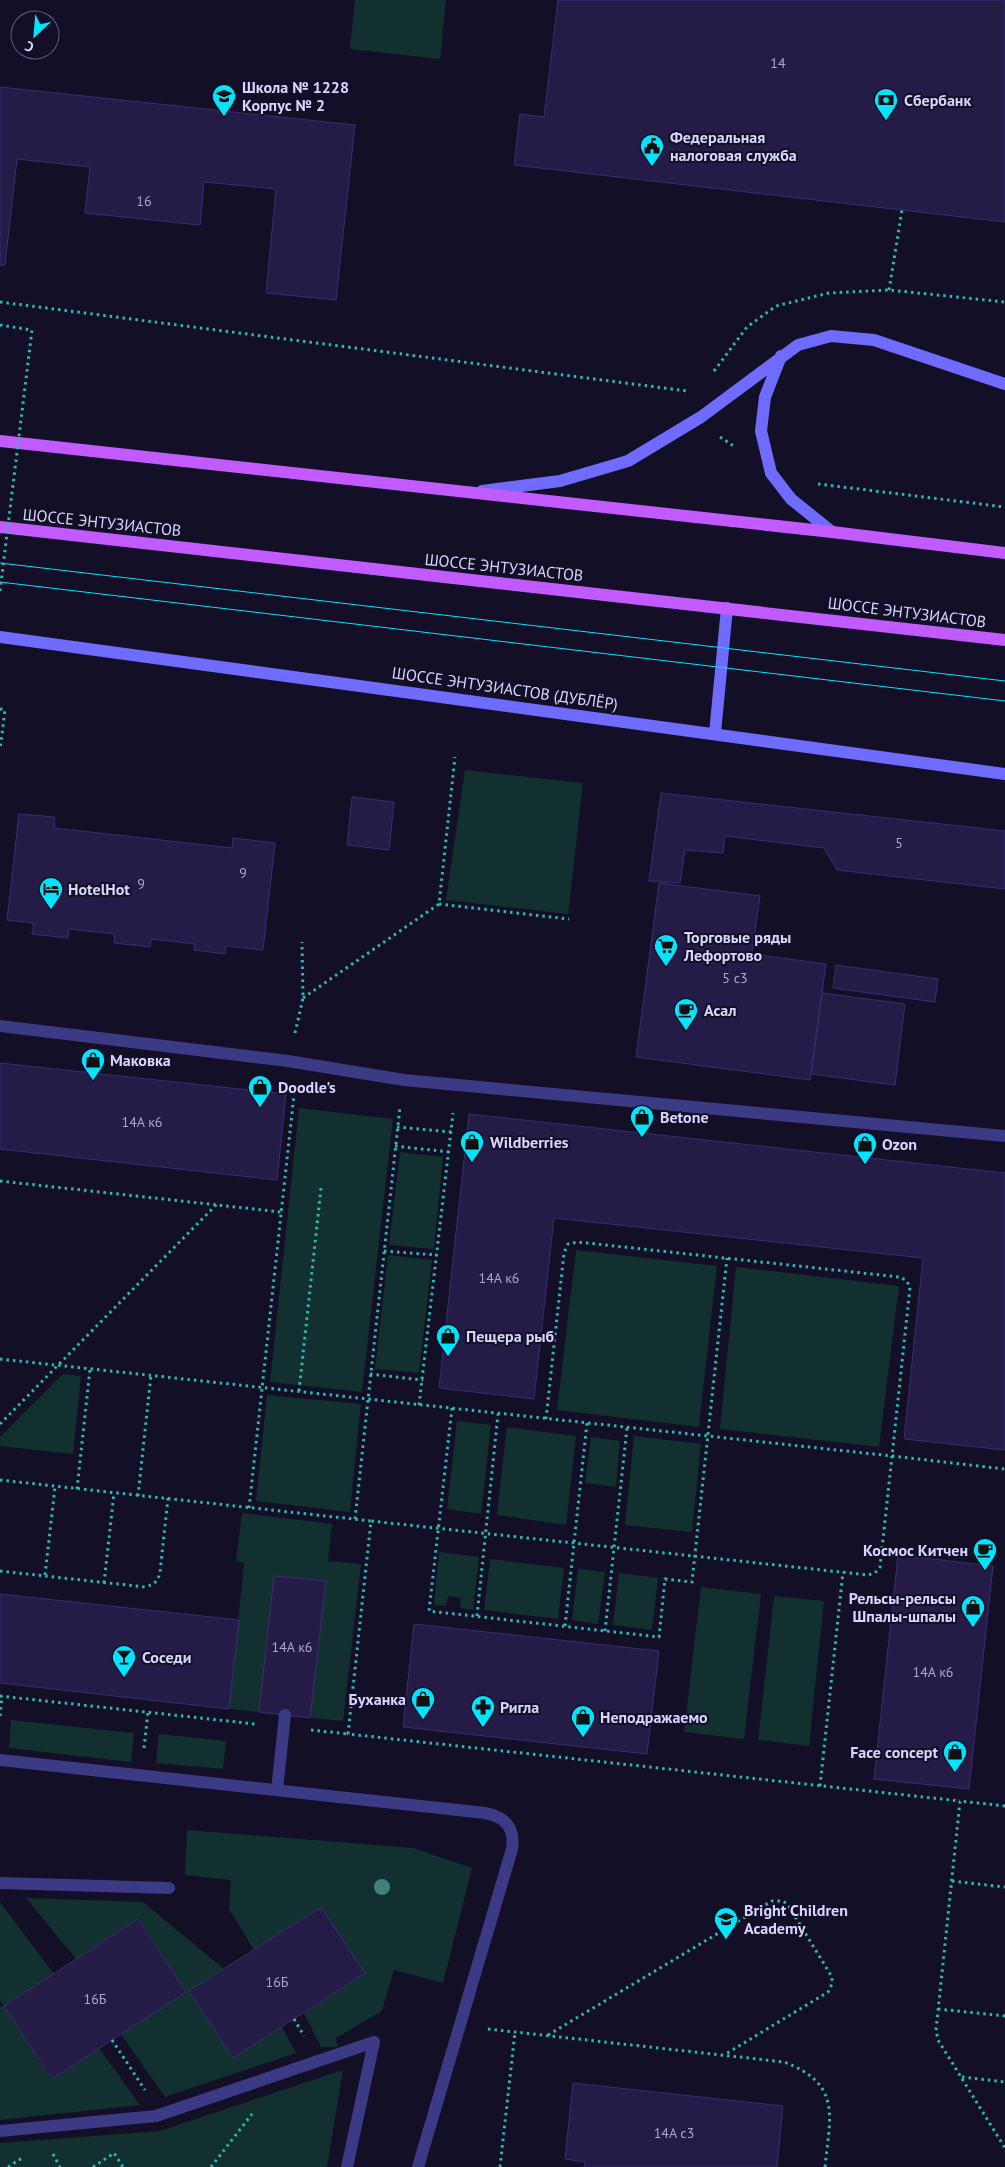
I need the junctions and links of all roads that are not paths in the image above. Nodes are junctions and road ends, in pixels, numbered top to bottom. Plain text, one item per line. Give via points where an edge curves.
1 (781, 356) junction
2 (1005, 384) edge
3 (0, 441) edge
4 (472, 492) junction
5 (0, 527) edge
6 (832, 532) junction
7 (1005, 553) edge
8 (728, 608) junction
9 (0, 637) edge
10 (1005, 640) edge
11 (715, 733) junction
12 (1005, 774) edge
13 (0, 1026) edge
14 (1005, 1136) edge
15 (284, 1721) road end
16 (0, 1760) edge
17 (277, 1790) junction
18 (0, 1883) edge
19 (169, 1888) dead end
20 (0, 2131) edge
21 (347, 2167) edge
22 (418, 2167) edge

1 - 2 street via 798,344 831,336 874,340
1 - 4 street via 701,416 628,460 560,481
1 - 6 street via 765,397 761,430 771,473 791,499
3 - 4 main road
4 - 6 main road
5 - 8 main road, ШОССЕ ЭНТУЗИАСТОВ
6 - 7 main road
8 - 10 main road, ШОССЕ ЭНТУЗИАСТОВ
8 - 11 street
9 - 11 street, ШОССЕ ЭНТУЗИАСТОВ (ДУБЛЁР)
11 - 12 street, ШОССЕ ЭНТУЗИАСТОВ (ДУБЛЁР)
13 - 14 lane via 288,1061 404,1080
15 - 17 lane
16 - 17 lane
17 - 22 lane via 485,1813 497,1816 514,1838
18 - 19 lane
20 - 21 lane via 161,2114 374,2042

